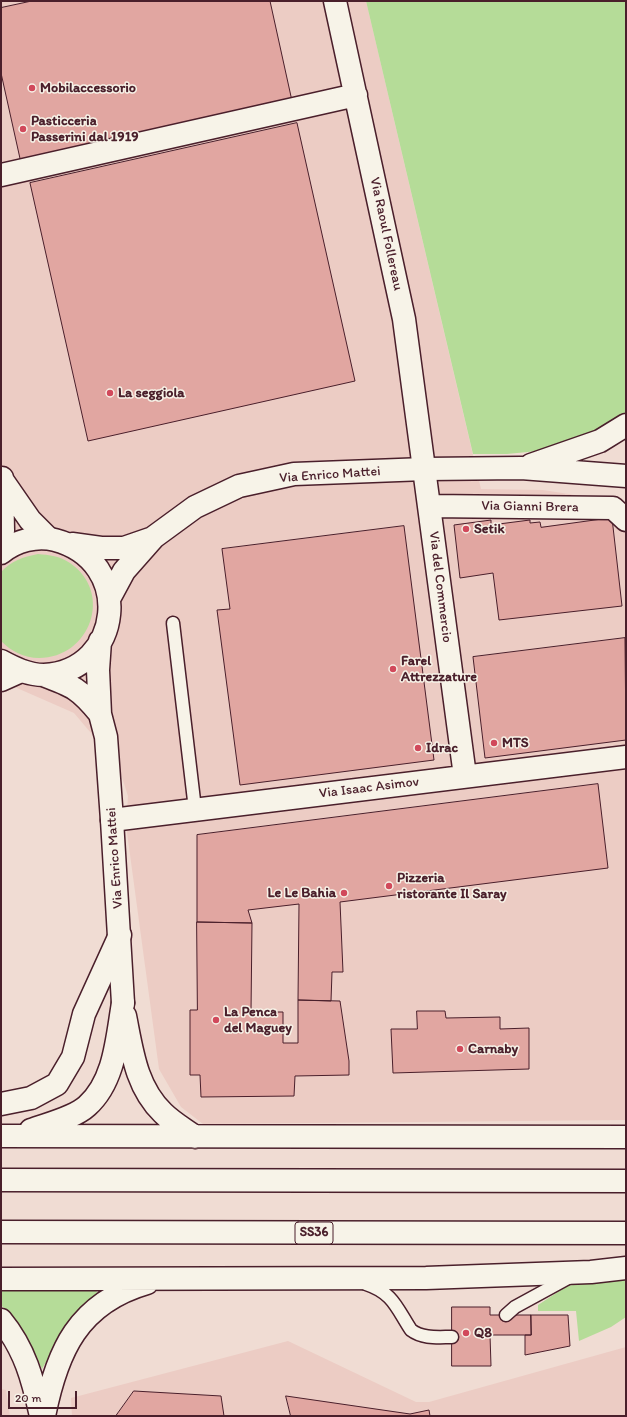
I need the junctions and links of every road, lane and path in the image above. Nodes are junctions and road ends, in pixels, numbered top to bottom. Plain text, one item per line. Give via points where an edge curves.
1 (335, 1) edge
2 (356, 95) junction
3 (1, 175) edge
4 (626, 425) edge
5 (521, 468) junction
6 (425, 469) junction
7 (626, 476) edge
8 (2, 478) edge
9 (430, 506) junction
10 (626, 520) edge
11 (1, 534) edge
12 (154, 537) junction
13 (48, 538) junction
14 (70, 544) junction
15 (1, 552) edge
16 (110, 597) junction
17 (173, 623) dead end
18 (100, 641) junction
19 (1, 661) edge
20 (21, 671) junction
21 (44, 675) junction
22 (1, 680) edge
23 (100, 714) junction
24 (626, 757) edge
25 (465, 776) junction
26 (195, 809) junction
27 (112, 820) junction
28 (120, 935) junction
29 (123, 1003) junction
30 (1, 1104) edge
31 (6, 1136) edge
32 (194, 1137) junction
33 (626, 1137) edge
34 (1, 1180) edge
35 (626, 1180) edge
36 (1, 1232) edge
37 (626, 1233) edge
38 (626, 1268) edge
39 (591, 1272) junction
40 (1, 1278) edge
41 (331, 1278) junction
42 (174, 1279) junction
43 (506, 1315) dead end
44 (1, 1320) edge
45 (452, 1337) dead end
46 (42, 1385) junction
47 (43, 1416) edge

1 - 2 main road, Via Raoul Follereau
2 - 3 main road
2 - 6 main road, Via Raoul Follereau via 404,320
4 - 5 main road, Via Enrico Mattei via 600,441
5 - 6 main road, Via Enrico Mattei
5 - 7 main road, Via Enrico Mattei
6 - 9 main road, Via del Commercio
6 - 12 main road, Via Enrico Mattei via 294,474 239,486 195,507
8 - 11 main road
8 - 13 main road via 30,520
9 - 10 main road, Via Gianni Brera via 613,508
9 - 25 main road, Via del Commercio
12 - 14 main road, Via Enrico Mattei via 124,548
12 - 16 main road, Via Enrico Mattei via 124,571
13 - 14 main road
13 - 15 main road via 26,540
14 - 16 main road via 94,563 103,575
16 - 18 main road via 109,620
17 - 26 lane
18 - 21 main road via 86,659 66,670
18 - 23 main road, Via Enrico Mattei
19 - 20 main road
20 - 21 main road
20 - 22 main road
21 - 23 main road, Via Enrico Mattei via 71,685 86,696
23 - 27 main road, Via Enrico Mattei via 106,737
24 - 25 main road, Via Isaac Asimov
25 - 26 main road, Via Isaac Asimov
26 - 27 main road, Via Isaac Asimov
27 - 28 main road, Via Enrico Mattei
28 - 29 main road, Via Enrico Mattei
28 - 30 main road via 84,1014 72,1057 57,1084 31,1098
29 - 31 main road via 114,1059 104,1085 87,1107 61,1120
29 - 32 main road via 136,1071 147,1093 162,1112
31 - 32 main road
32 - 33 main road
34 - 35 main road
36 - 37 main road, SS36
38 - 39 main road
39 - 41 main road via 426,1278
39 - 43 lane via 562,1280 515,1307
40 - 42 main road
41 - 42 main road
41 - 45 lane via 363,1283 385,1293 394,1301 411,1330 421,1336
42 - 46 main road via 154,1281 117,1295 87,1318 73,1334
44 - 46 main road via 13,1335
46 - 47 main road

